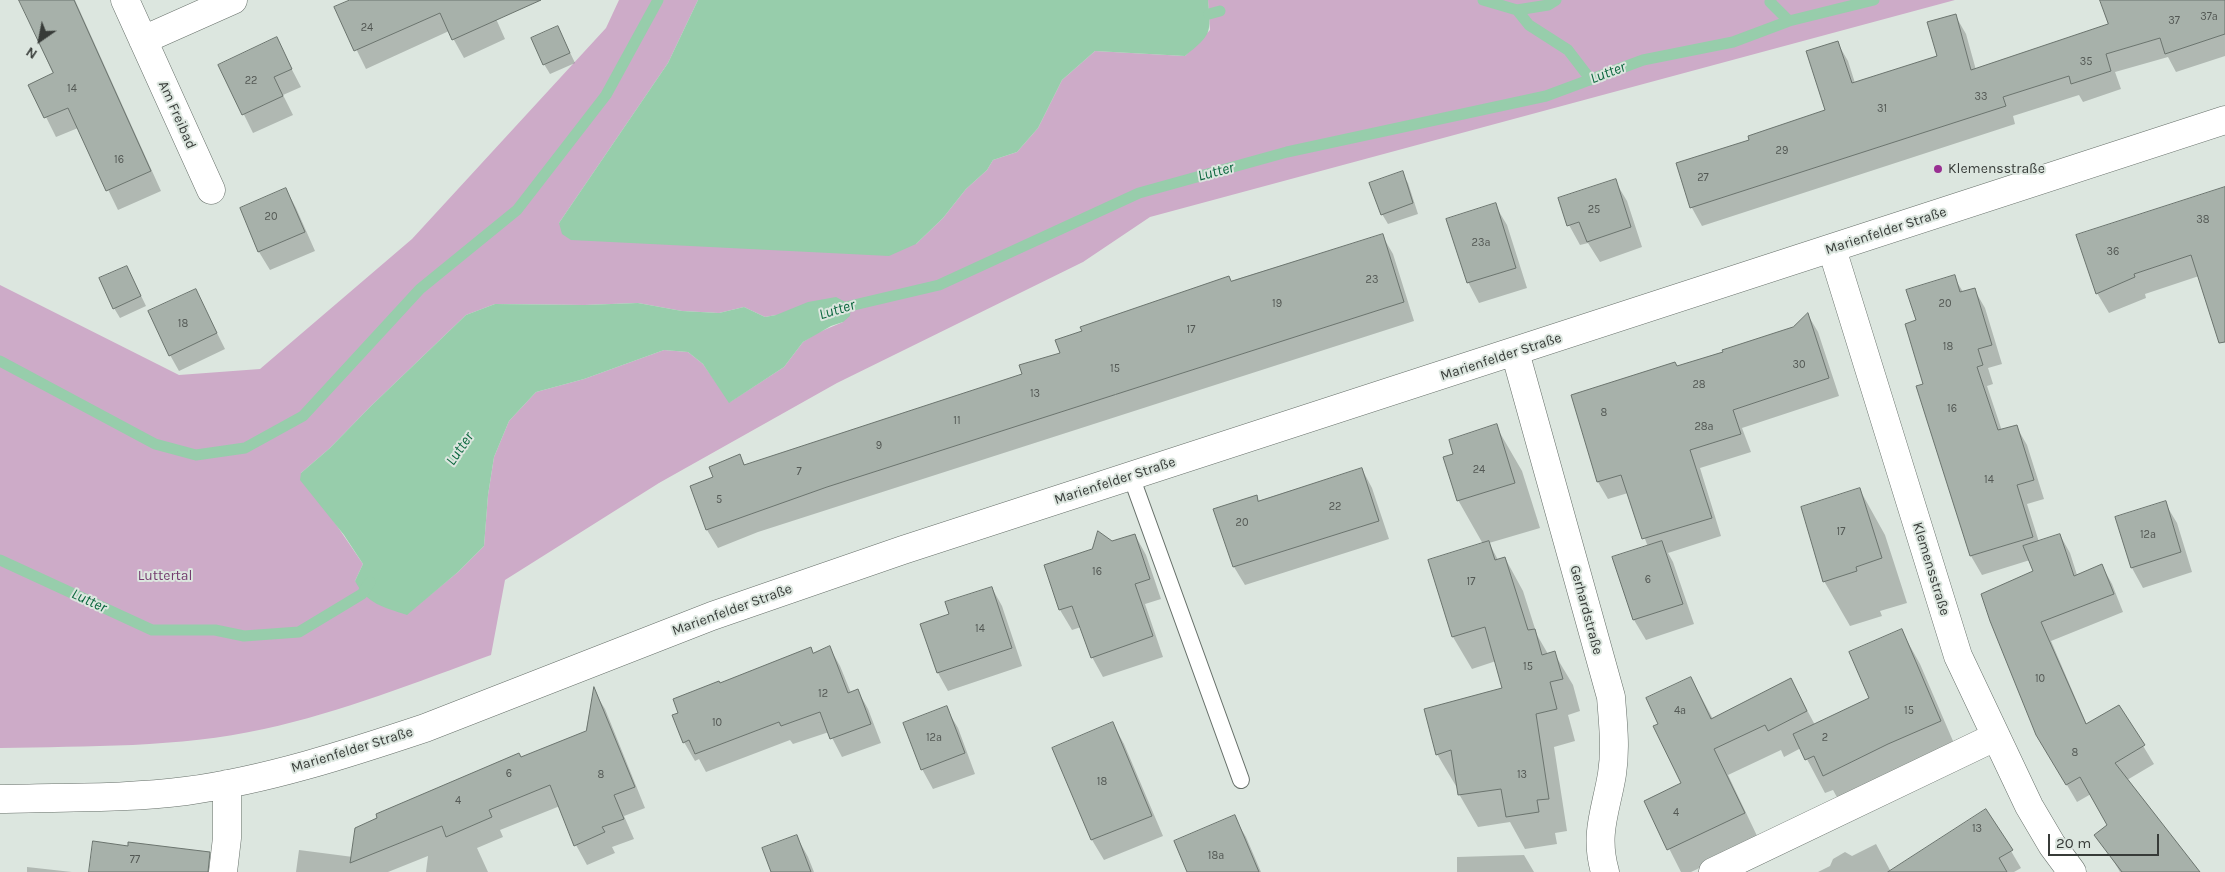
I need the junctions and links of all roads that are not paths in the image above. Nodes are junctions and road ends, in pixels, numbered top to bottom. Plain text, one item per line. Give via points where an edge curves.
1 (125, 0) edge
2 (233, 0) edge
3 (143, 40) junction
4 (2225, 120) edge
5 (211, 190) dead end
6 (1832, 249) junction
7 (1515, 352) junction
8 (1130, 476) junction
9 (1995, 737) junction
10 (1241, 780) dead end
11 (227, 784) junction
12 (0, 799) edge
13 (223, 872) edge
14 (1605, 872) edge
15 (1713, 872) edge
16 (2072, 872) edge

1 - 3 street, Am Freibad
2 - 3 street
3 - 5 street, Am Freibad
4 - 6 street, Marienfelder Straße
6 - 7 street, Marienfelder Straße
6 - 9 street, Klemensstraße via 1958,656
7 - 8 street, Marienfelder Straße
7 - 14 street, Gerhardstraße via 1611,698 1615,736 1612,774 1600,823 1601,860
8 - 10 lane
8 - 11 street, Marienfelder Straße via 712,616 425,728 322,761
9 - 15 street
9 - 16 street, Klemensstraße via 2052,845
11 - 12 street, Marienfelder Straße via 185,791
11 - 13 street

